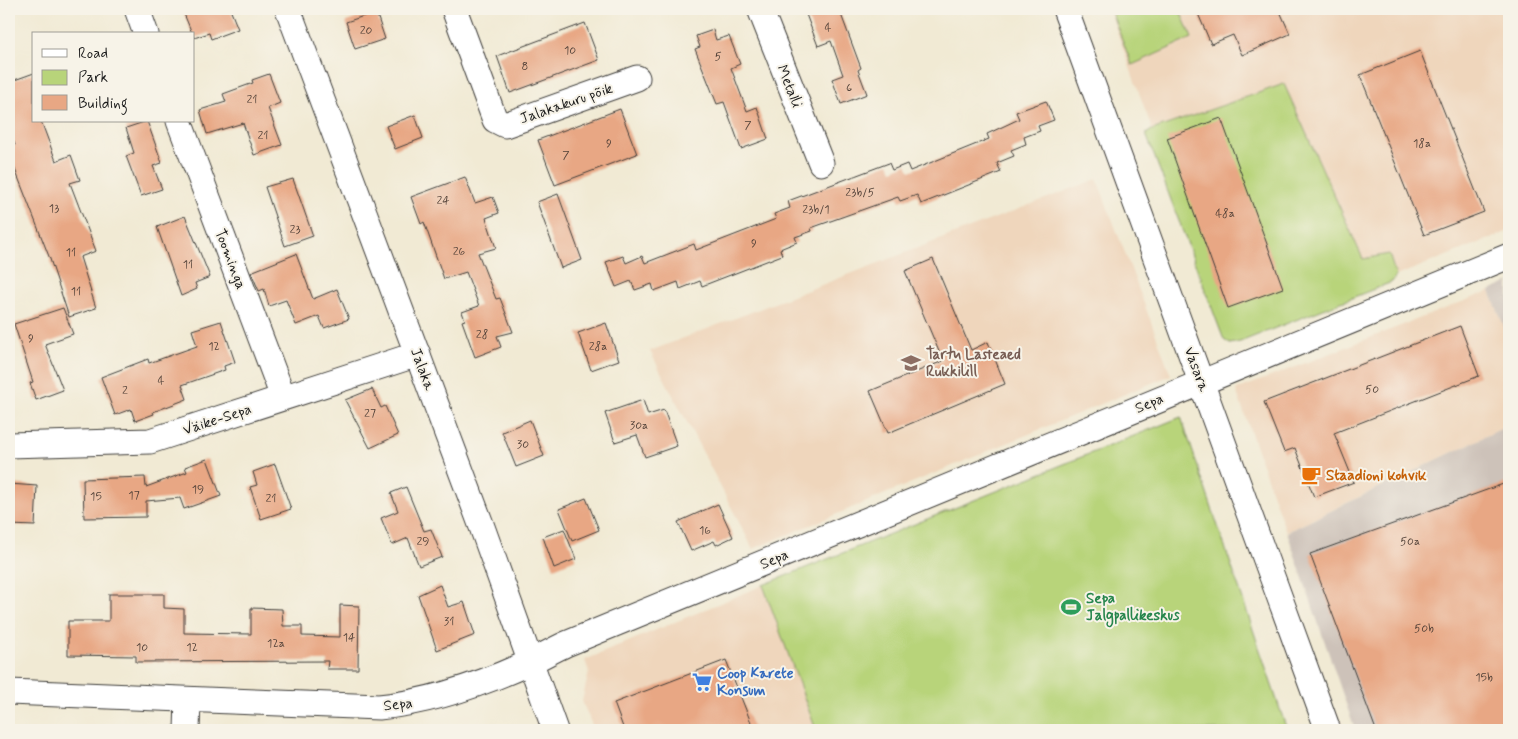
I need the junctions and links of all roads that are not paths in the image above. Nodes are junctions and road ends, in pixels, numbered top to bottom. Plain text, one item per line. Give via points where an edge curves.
1 (136, 9) edge
2 (288, 9) edge
3 (454, 9) edge
4 (760, 9) edge
5 (1065, 9) edge
6 (145, 32) edge
7 (637, 78) dead end
8 (179, 122) edge
9 (821, 163) dead end
10 (1509, 256) edge
11 (418, 354) junction
12 (1201, 381) junction
13 (283, 396) junction
14 (9, 445) edge
15 (530, 662) junction
16 (9, 692) edge
17 (188, 700) junction
18 (187, 730) edge
19 (555, 730) edge
20 (1328, 730) edge

1 - 6 street
2 - 11 street, Jalaka
3 - 7 street, Jalakakuru põik via 494,120 505,125
4 - 9 street, Metalli
5 - 12 street, Vasara
8 - 13 street, Toominga
10 - 12 street, Sepa
11 - 13 street, Väike-Sepa
11 - 15 street, Jalaka
12 - 15 street, Sepa via 566,644
12 - 20 street, Vasara
13 - 14 street, Väike-Sepa via 150,440
15 - 17 street, Sepa via 463,690 412,704 379,707
15 - 19 street, Jalaka
16 - 17 street, Sepa
17 - 18 street

